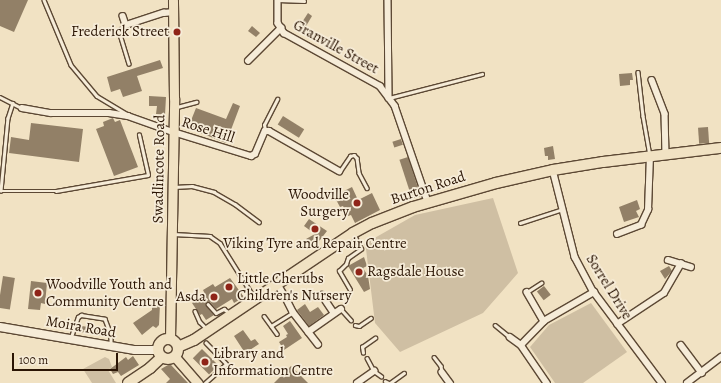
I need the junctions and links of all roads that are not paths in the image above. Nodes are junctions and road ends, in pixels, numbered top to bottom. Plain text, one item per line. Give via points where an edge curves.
1 (44, 0) edge
2 (173, 0) edge
3 (278, 0) edge
4 (388, 0) edge
5 (304, 1) edge
6 (173, 12) junction
7 (123, 16) dead end
8 (126, 25) junction
9 (281, 28) junction
10 (248, 60) dead end
11 (129, 63) dead end
12 (638, 72) dead end
13 (482, 74) dead end
14 (652, 80) dead end
15 (0, 97) edge
16 (389, 98) junction
17 (277, 99) dead end
18 (196, 102) dead end
19 (13, 103) junction
20 (174, 107) junction
21 (22, 108) joint
22 (128, 116) junction
23 (265, 131) junction
24 (173, 132) junction
25 (139, 135) dead end
26 (721, 148) edge
27 (666, 154) junction
28 (650, 156) junction
29 (553, 170) junction
30 (339, 171) joint
31 (173, 187) junction
32 (367, 188) dead end
33 (428, 202) junction
34 (564, 209) junction
35 (259, 222) dead end
36 (520, 223) dead end
37 (353, 233) junction
38 (173, 234) junction
39 (617, 234) dead end
40 (668, 260) dead end
41 (681, 264) junction
42 (691, 267) dead end
43 (277, 283) junction
44 (541, 283) dead end
45 (350, 290) dead end
46 (527, 292) joint
47 (594, 292) junction
48 (307, 293) dead end
49 (255, 299) junction
50 (326, 302) joint
51 (208, 304) dead end
52 (341, 309) joint
53 (195, 311) dead end
54 (293, 312) junction
55 (334, 313) junction
56 (232, 314) junction
57 (264, 316) dead end
58 (371, 318) dead end
59 (351, 320) dead end
60 (544, 321) junction
61 (617, 324) junction
62 (355, 325) dead end
63 (495, 325) dead end
64 (271, 326) junction
65 (0, 327) edge
66 (208, 330) junction
67 (308, 332) junction
68 (277, 334) dead end
69 (510, 337) joint
70 (170, 338) junction
71 (375, 338) dead end
72 (70, 340) junction
73 (206, 343) dead end
74 (318, 344) dead end
75 (521, 345) junction
76 (681, 345) dead end
77 (111, 346) junction
78 (178, 347) junction
79 (160, 353) junction
80 (363, 353) dead end
81 (175, 357) junction
82 (434, 357) dead end
83 (721, 357) edge
84 (367, 358) dead end
85 (374, 371) junction
86 (442, 372) joint
87 (702, 372) junction
88 (404, 373) dead end
89 (381, 376) dead end
90 (385, 381) dead end
91 (447, 382) edge
92 (128, 383) edge
93 (198, 383) edge
94 (205, 383) edge
95 (358, 383) edge
96 (389, 383) edge
97 (547, 383) edge
98 (662, 383) edge
99 (687, 383) edge

1 - 22 lane via 71,65 97,96
2 - 6 main road, Swadlincote Road
3 - 5 lane
3 - 9 street, Granville Street via 278,23
4 - 16 street
6 - 8 street
6 - 20 main road, Swadlincote Road
7 - 8 street
8 - 11 lane via 119,31
9 - 10 street
9 - 16 street, Granville Street via 284,33 380,86
12 - 28 lane
13 - 16 lane
14 - 27 street via 665,114
15 - 19 lane
16 - 33 street, Granville Street
17 - 23 lane via 264,125
18 - 20 lane
19 - 21 lane
19 - 25 lane via 8,118 1,191 56,191 148,175
20 - 24 main road, Swadlincote Road
21 - 22 street, Rose Hill via 51,113 109,113
22 - 24 street, Rose Hill
23 - 24 street, Rose Hill via 255,154 251,156
23 - 30 street via 276,134
24 - 31 main road, Swadlincote Road
26 - 27 highway, Burton Road
27 - 28 highway, Burton Road
28 - 29 highway, Burton Road
28 - 39 street via 648,210 641,225
29 - 33 highway, Burton Road
29 - 34 street, Sorrel Drive
30 - 32 lane via 350,156 354,155
31 - 35 lane via 192,186 214,192
31 - 38 main road, Swadlincote Road
33 - 37 highway, Burton Road via 384,218
34 - 36 lane
34 - 47 street, Sorrel Drive via 575,257
37 - 43 highway, Burton Road
37 - 45 lane via 361,249 348,258 346,264 338,271
38 - 49 lane via 210,236 220,243
38 - 70 main road, Swadlincote Road
40 - 41 street
41 - 42 street
41 - 61 street via 664,293
43 - 49 highway, Burton Road
43 - 54 street
44 - 46 lane
46 - 60 street
47 - 60 street
47 - 61 street, Sorrel Drive
48 - 50 lane via 310,296 321,293
49 - 56 highway, Burton Road
50 - 55 street
51 - 56 lane via 216,313 226,309
52 - 55 street
52 - 59 lane
53 - 66 lane via 200,322
54 - 64 lane
54 - 67 street
55 - 67 street
56 - 66 highway, Burton Road
57 - 64 lane
58 - 62 lane via 359,326
60 - 75 street
61 - 98 street, Sorrel Drive
63 - 69 lane
64 - 68 lane
65 - 72 street, Moira Road
66 - 78 highway, Burton Road
67 - 74 street
69 - 75 street
70 - 78 highway
70 - 79 highway via 160,342
71 - 80 lane via 362,347
72 - 77 street, Moira Road
72 - 77 lane via 81,315 105,319 111,335
73 - 94 lane via 226,364
75 - 97 street
76 - 87 street
77 - 79 street, Moira Road
78 - 81 highway
79 - 81 highway via 167,359
79 - 92 highway via 150,368
81 - 93 main road
82 - 86 lane
83 - 87 street
84 - 85 lane
85 - 89 lane
85 - 95 street
86 - 91 street
87 - 99 street
88 - 96 lane
90 - 96 lane

